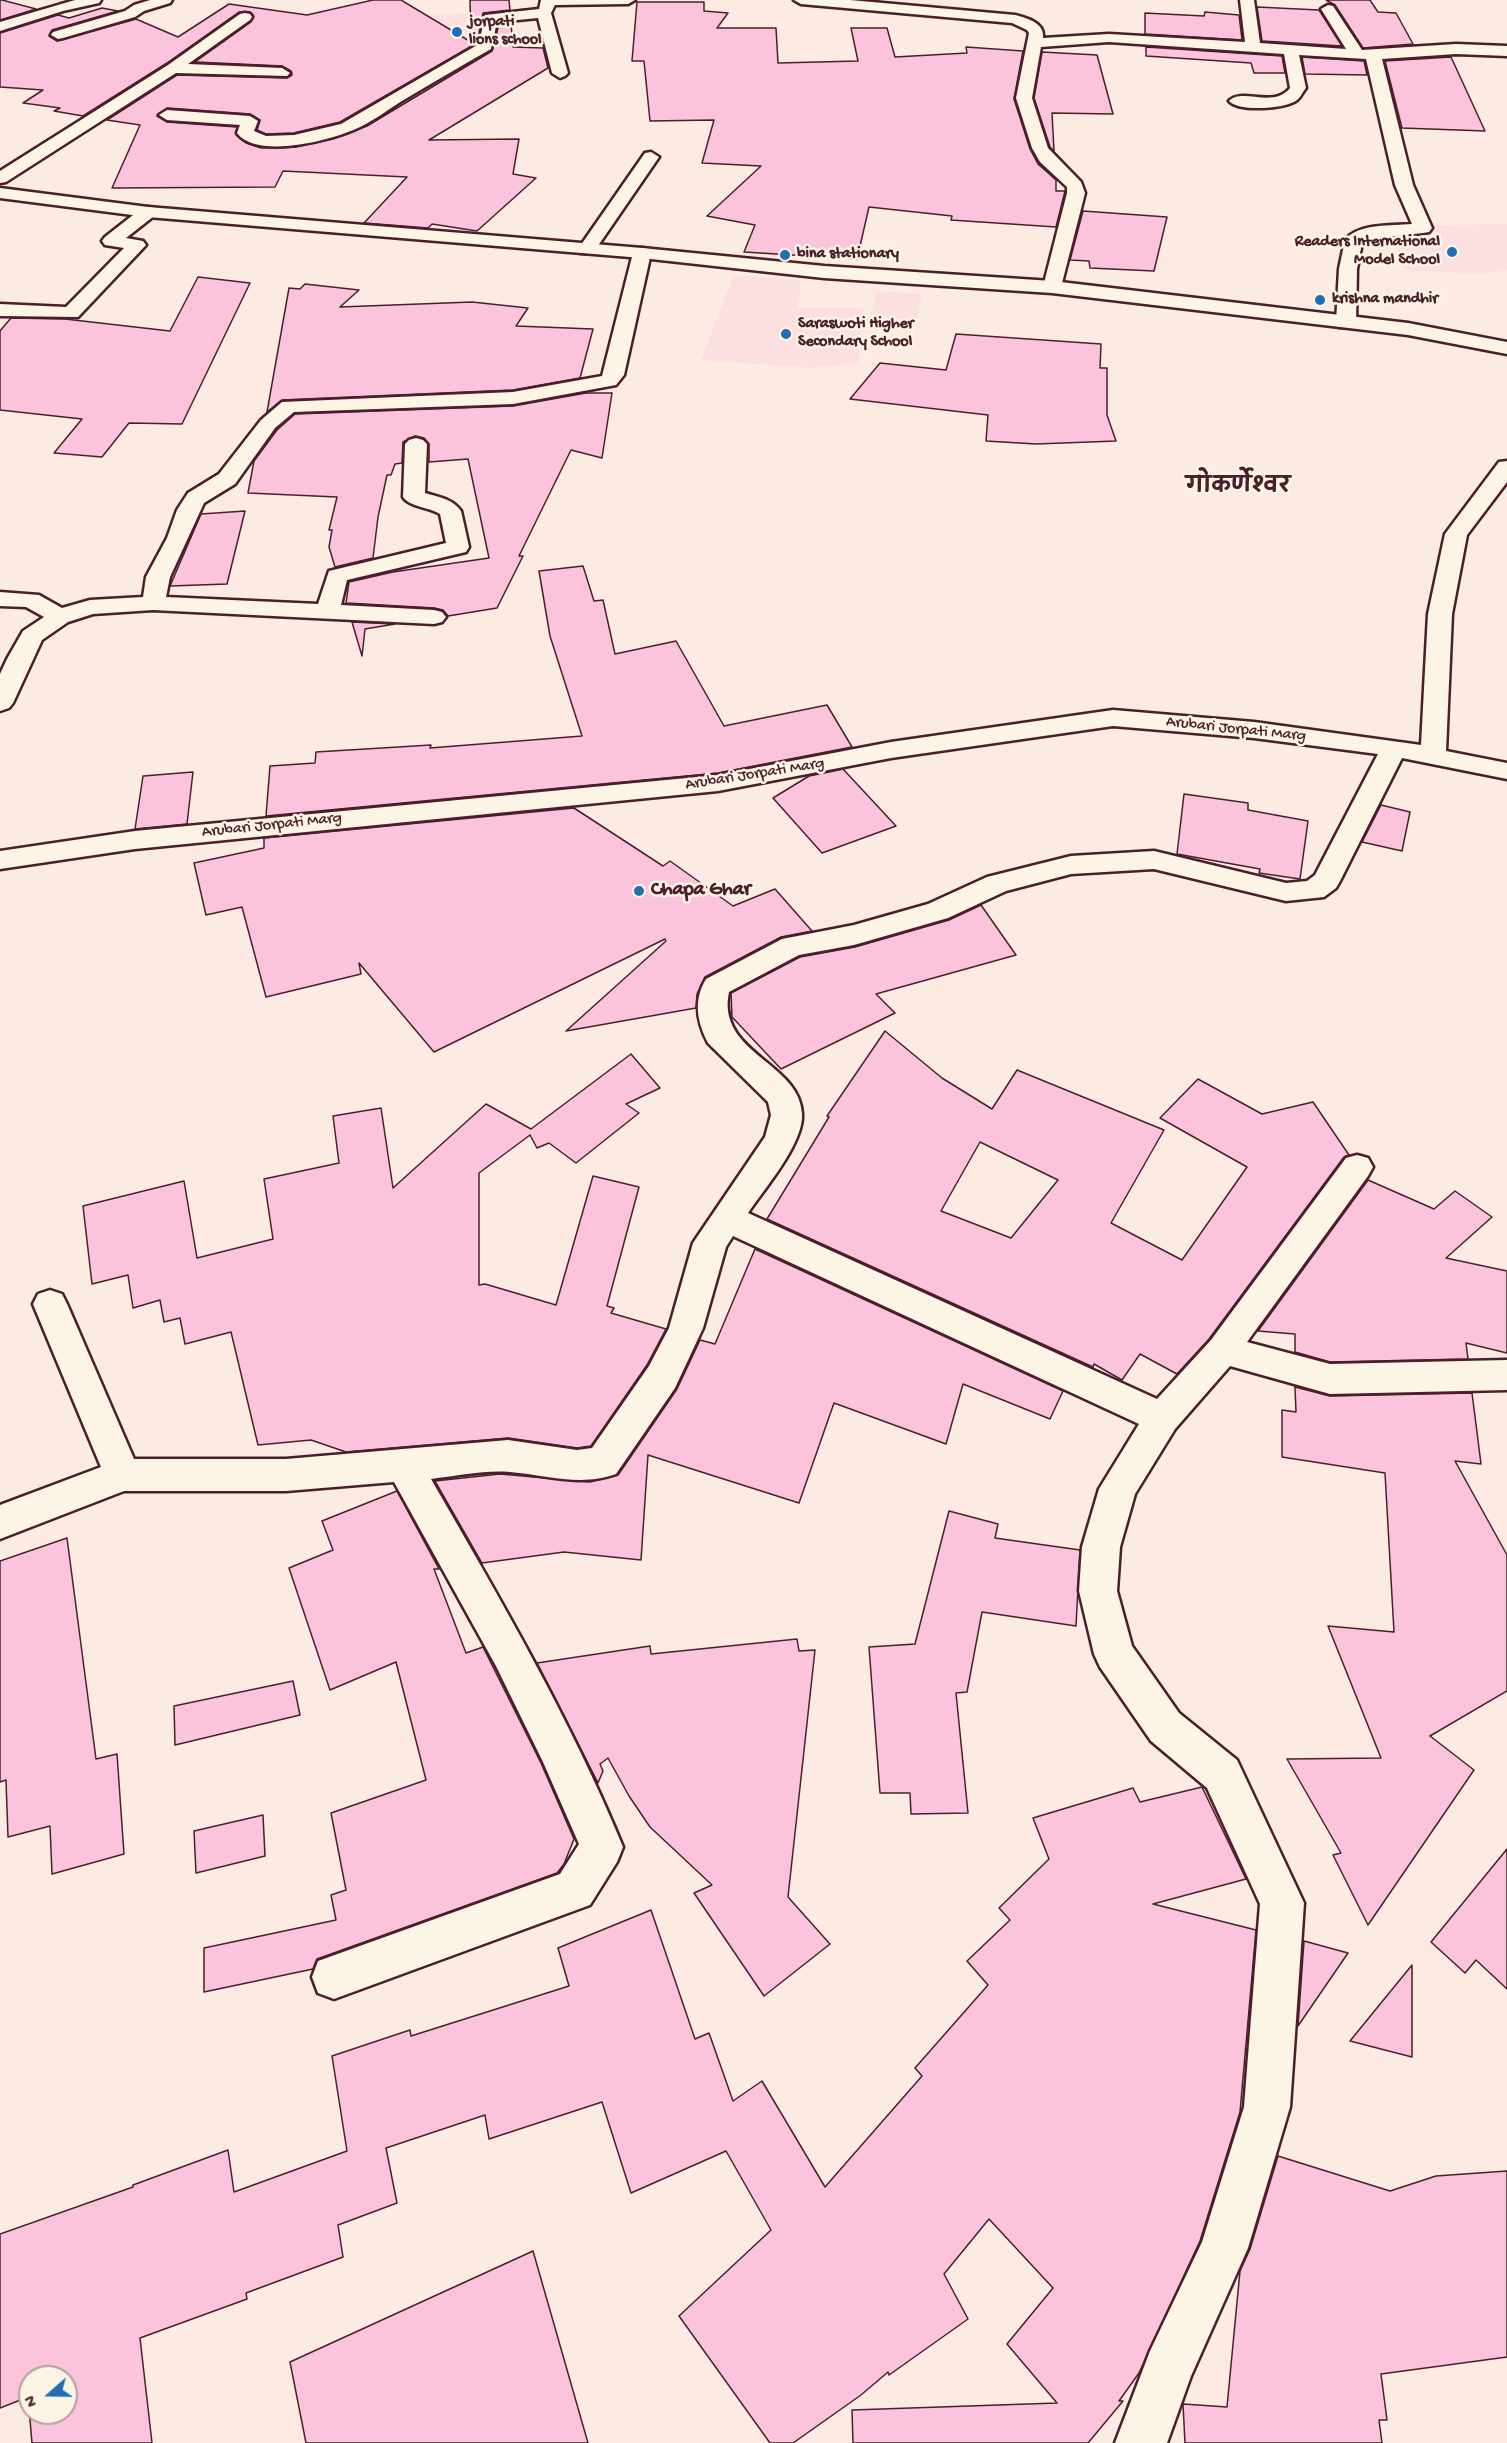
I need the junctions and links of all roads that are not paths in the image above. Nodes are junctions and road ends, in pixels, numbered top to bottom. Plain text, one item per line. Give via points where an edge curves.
1 (94, 0) edge
2 (165, 0) edge
3 (628, 0) edge
4 (801, 0) edge
5 (854, 0) edge
6 (1247, 0) edge
7 (548, 4) edge
8 (877, 8) junction
9 (1328, 9) dead end
10 (245, 17) dead end
11 (0, 27) edge
12 (58, 36) dead end
13 (1034, 43) junction
14 (1253, 49) junction
15 (1291, 51) junction
16 (1507, 51) edge
17 (1366, 55) junction
18 (173, 68) junction
19 (282, 73) dead end
20 (560, 73) dead end
21 (1237, 101) dead end
22 (167, 115) dead end
23 (651, 157) dead end
24 (0, 178) edge
25 (0, 193) edge
26 (148, 212) junction
27 (587, 249) junction
28 (642, 253) junction
29 (1052, 287) junction
30 (3, 314) edge
31 (1346, 322) junction
32 (1507, 348) edge
33 (416, 444) dead end
34 (1507, 467) edge
35 (0, 599) edge
36 (153, 603) junction
37 (328, 612) junction
38 (60, 617) junction
39 (434, 617) dead end
40 (0, 703) edge
41 (1394, 748) junction
42 (1433, 755) junction
43 (1507, 771) edge
44 (0, 860) edge
45 (1357, 1167) dead end
46 (726, 1218) junction
47 (50, 1304) dead end
48 (1223, 1350) junction
49 (1507, 1375) edge
50 (1162, 1418) junction
51 (403, 1464) junction
52 (123, 1475) junction
53 (0, 1522) edge
54 (334, 1977) dead end
55 (1141, 2443) edge

1 - 11 street
2 - 12 street
3 - 7 street
4 - 8 street
5 - 8 street
6 - 14 street
7 - 20 street
7 - 22 street via 490,18 486,46 348,127 269,142 253,140 245,133 250,121
8 - 13 street via 1015,19 1033,27
9 - 17 street
10 - 18 street
13 - 14 street via 1109,38
13 - 29 street via 1024,98 1040,148 1075,186 1076,193
14 - 15 street
15 - 17 street
15 - 21 street via 1298,88 1291,98 1267,104
16 - 17 street via 1456,49
17 - 31 street via 1404,185 1423,228 1364,234 1354,240 1348,269
18 - 19 street
18 - 24 street
23 - 27 street
25 - 26 street
26 - 27 street
26 - 30 street via 111,242 137,245 71,313
27 - 28 street
28 - 29 street via 824,272
28 - 36 street via 614,375 609,381 513,398 289,406 268,424 227,479 196,498 158,577
29 - 31 street
31 - 32 street
33 - 37 street via 414,497 450,511 458,547 337,576
34 - 42 street via 1456,534 1440,614
35 - 38 street via 31,600
36 - 37 street
36 - 38 street via 90,607
37 - 39 street
38 - 40 street via 32,636
41 - 42 street, Arubari Jorpati Marg
41 - 44 street, Arubari Jorpati Marg via 1254,730 1113,718 891,750 718,783 135,840
41 - 46 street via 1326,881 1314,890 1286,892 1154,860 1071,865 997,884 938,911 854,935 792,946 716,986 711,1008 719,1035 783,1097 788,1115 780,1140
42 - 43 street, Arubari Jorpati Marg
45 - 48 street
46 - 50 street
46 - 51 street via 710,1243 686,1328 662,1377 603,1463 577,1466 508,1456
47 - 52 street
48 - 49 street via 1330,1379
48 - 50 street
50 - 55 street via 1118,1489 1101,1547 1098,1591 1114,1654 1165,1727 1222,1774 1282,1903 1267,2107 1224,2248 1168,2369
51 - 52 street via 286,1475
51 - 54 street via 510,1653 602,1847 575,1890
52 - 53 street

